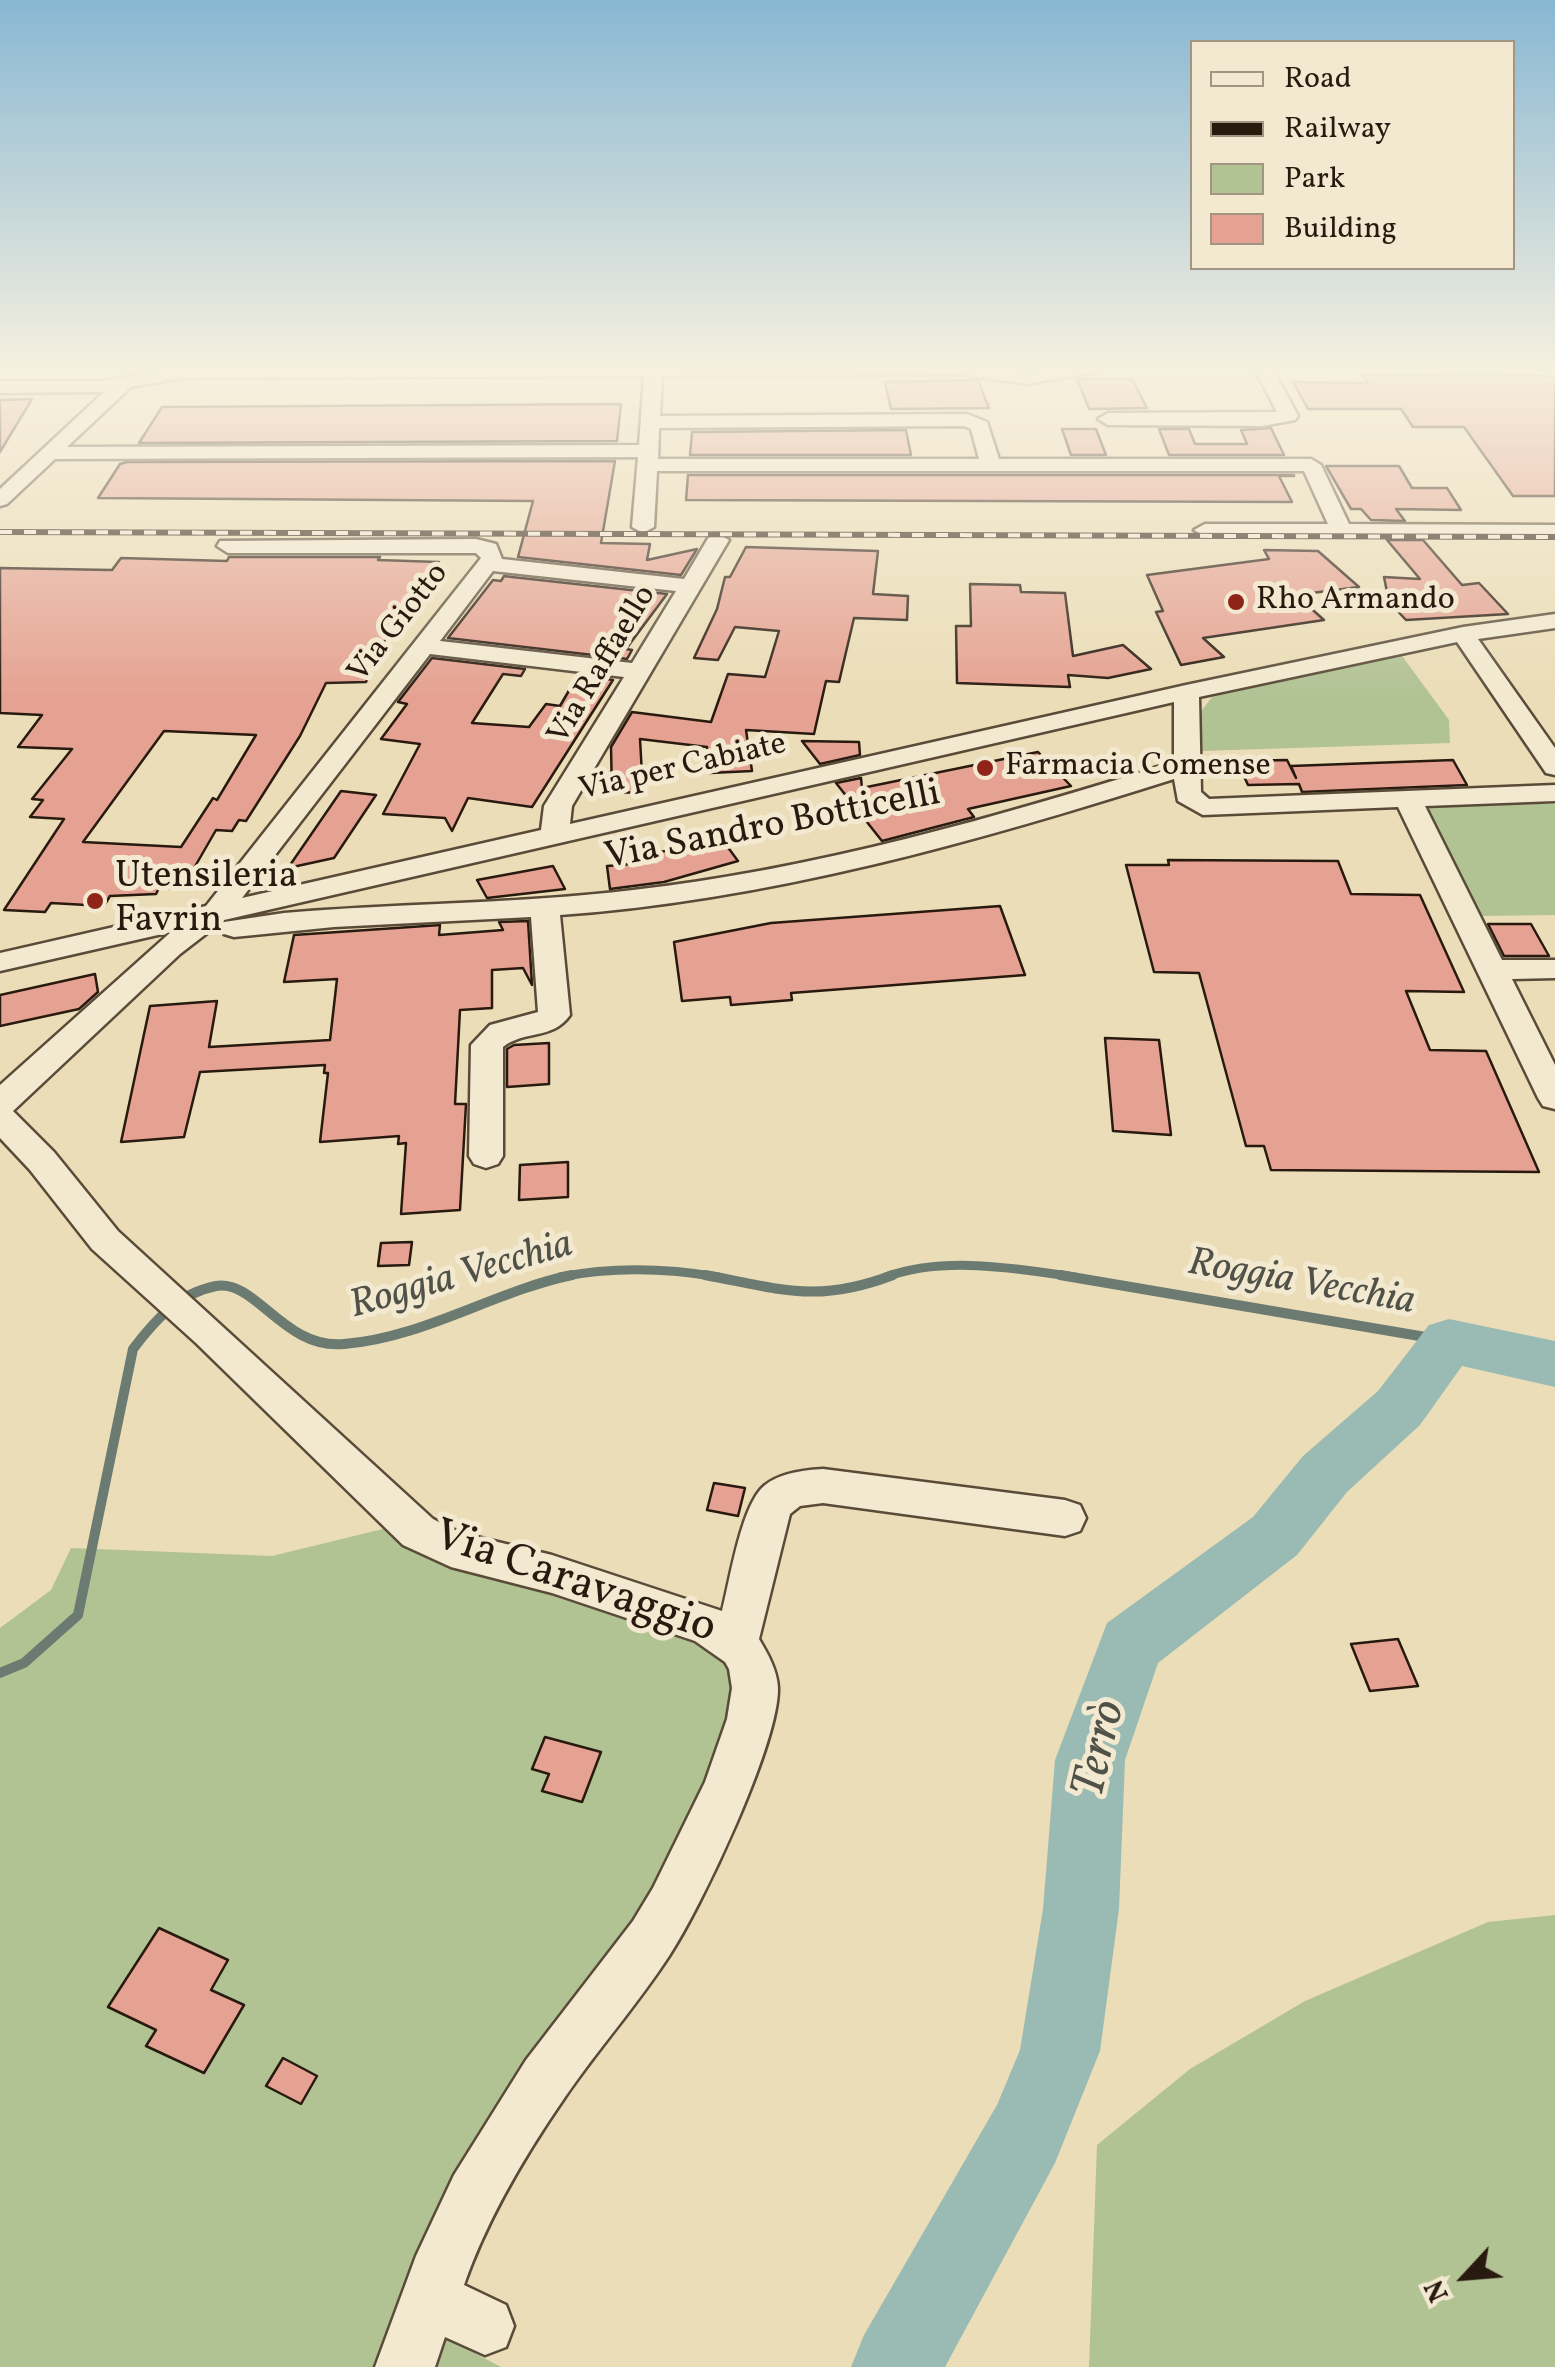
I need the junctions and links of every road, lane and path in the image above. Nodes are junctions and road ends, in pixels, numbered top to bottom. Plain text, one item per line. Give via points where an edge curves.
1 (24, 477) edge
2 (647, 477) edge
3 (1317, 477) edge
4 (0, 499) edge
5 (643, 527) dead end
6 (1205, 530) dead end
7 (1341, 530) junction
8 (1555, 531) edge
9 (718, 540) dead end
10 (228, 546) dead end
11 (488, 564) junction
12 (690, 586) junction
13 (1555, 621) edge
14 (1463, 634) junction
15 (424, 646) junction
16 (639, 671) junction
17 (1186, 692) junction
18 (1188, 767) junction
19 (1555, 767) edge
20 (1555, 793) edge
21 (1408, 800) junction
22 (555, 833) junction
23 (546, 905) junction
24 (216, 912) junction
25 (184, 936) junction
26 (0, 962) edge
27 (1555, 969) edge
28 (1494, 970) junction
29 (1555, 1098) edge
30 (0, 1104) edge
31 (0, 1118) edge
32 (486, 1156) dead end
33 (1065, 1518) dead end
34 (736, 1643) junction
35 (429, 2299) junction
36 (485, 2326) dead end
37 (406, 2367) edge

1 - 4 street
2 - 5 street
3 - 7 street
6 - 7 street
7 - 8 street
9 - 12 street, Via Raffaello
10 - 11 street, Via Giotto via 476,546 490,551
11 - 12 street
11 - 15 street, Via Giotto
12 - 16 street, Via Raffaello
13 - 14 street, Via per Cabiate
14 - 17 street, Via per Cabiate
14 - 19 street
15 - 16 street
15 - 24 street, Via Giotto
16 - 22 street, Via Raffaello via 558,806
17 - 18 street
17 - 22 street, Via per Cabiate
18 - 21 street via 1190,798 1208,808
18 - 23 street, Via Sandro Botticelli via 1042,812 835,863 676,893
20 - 21 street
21 - 28 street
22 - 24 street, Via per Cabiate
23 - 25 street, Via Sandro Botticelli via 308,920
23 - 32 street via 554,1015 541,1025 500,1031 487,1045
24 - 25 street, Via Giotto
24 - 26 street, Via per Cabiate
25 - 30 street, Via Giotto
27 - 28 street
28 - 29 street
31 - 34 street, Via Caravaggio via 106,1240 429,1539 708,1626
33 - 34 street via 824,1486 792,1490 770,1510
34 - 35 street, Via Caravaggio via 752,1667 755,1698 726,1790 697,1852 652,1939 557,2062 474,2194
35 - 36 street
35 - 37 street, Via Caravaggio

